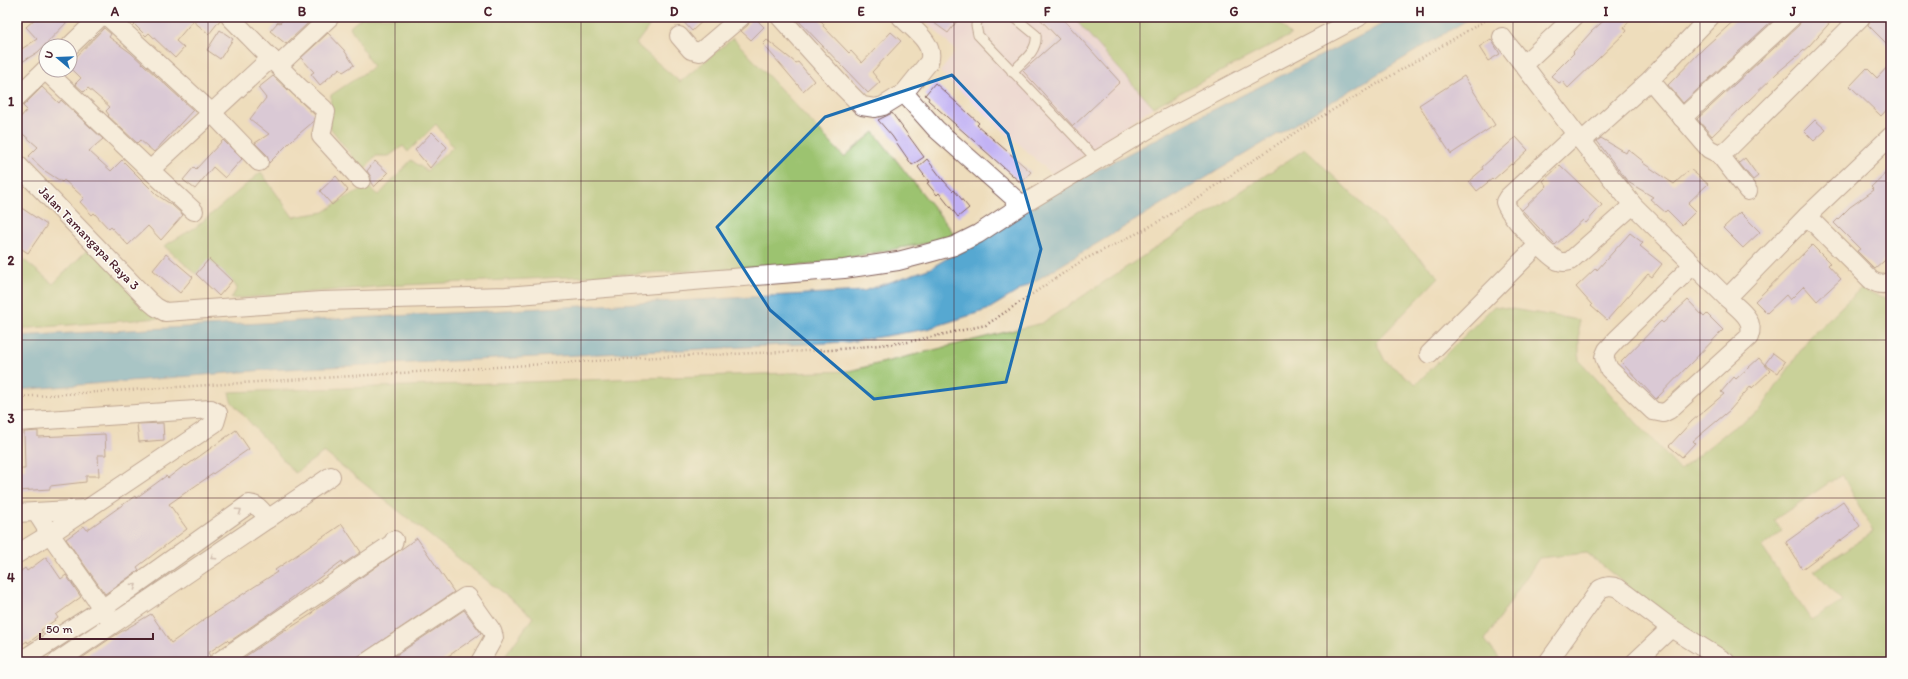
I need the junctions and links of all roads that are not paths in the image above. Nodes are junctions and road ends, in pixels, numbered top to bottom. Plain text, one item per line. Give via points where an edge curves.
1 (100, 17) edge
2 (108, 17) edge
3 (230, 17) edge
4 (330, 17) edge
5 (742, 17) edge
6 (780, 17) edge
7 (901, 17) edge
8 (979, 17) edge
9 (1014, 17) edge
10 (1359, 17) edge
11 (1574, 17) edge
12 (1710, 17) edge
13 (1792, 17) edge
14 (1861, 17) edge
15 (679, 36) dead end
16 (1502, 37) dead end
17 (78, 38) edge
18 (275, 62) junction
19 (1524, 64) junction
20 (1012, 72) junction
21 (38, 77) edge
22 (53, 78) edge
23 (1650, 80) junction
24 (904, 93) junction
25 (17, 97) edge
26 (212, 113) junction
27 (1682, 118) junction
28 (1891, 136) edge
29 (1578, 138) junction
30 (1719, 154) junction
31 (1097, 160) junction
32 (259, 162) dead end
33 (17, 164) edge
34 (150, 170) junction
35 (361, 180) dead end
36 (1748, 191) dead end
37 (1022, 205) junction
38 (1633, 205) junction
39 (194, 212) dead end
40 (1807, 216) junction
41 (1539, 244) junction
42 (1693, 265) junction
43 (1891, 281) edge
44 (1727, 298) junction
45 (1429, 354) dead end
46 (17, 422) edge
47 (331, 476) dead end
48 (88, 509) junction
49 (36, 512) junction
50 (17, 513) edge
51 (268, 519) junction
52 (50, 534) junction
53 (394, 540) dead end
54 (17, 554) edge
55 (102, 608) junction
56 (113, 625) junction
57 (1671, 628) junction
58 (20, 662) edge
59 (57, 662) edge
60 (218, 662) edge
61 (367, 662) edge
62 (480, 662) edge
63 (1548, 662) edge
64 (1635, 662) edge
65 (1726, 662) edge

1 - 17 street
2 - 26 street
3 - 18 street
4 - 18 street
5 - 15 street via 700,52 692,50
6 - 24 street via 862,106 883,106
7 - 24 street via 929,46 932,54 930,62
8 - 20 lane via 976,25 978,35
9 - 20 lane via 1036,34 1037,41 1034,50
10 - 31 street via 1162,121
11 - 19 street
12 - 23 street
13 - 27 street
14 - 30 street via 1728,149
16 - 19 street
18 - 26 street
18 - 35 street via 326,112 321,136
19 - 29 street
20 - 31 lane
21 - 25 street
22 - 34 street
23 - 27 street
23 - 29 street
24 - 37 street via 936,129
26 - 32 street
26 - 34 street
27 - 30 street via 1709,149
28 - 40 street
29 - 38 street
29 - 41 street via 1505,202 1509,212
30 - 36 street
31 - 37 street
33 - 37 street, Jalan Tamangapa Raya 3 via 149,301 162,310 171,312 372,299 506,296 844,269 898,261 954,246 978,234
34 - 39 street
38 - 41 street via 1570,261 1563,263
38 - 42 street
40 - 43 street via 1871,280 1883,284
40 - 44 street
41 - 45 street
42 - 44 street
42 - 44 street via 1616,340 1604,356 1609,369 1653,411 1663,414 1669,410 1748,337 1751,330 1749,320
46 - 48 street via 211,410 218,413 215,423
47 - 51 street
48 - 49 street
48 - 52 street
49 - 50 street
49 - 52 street
55 -> 51 street via 249,504 255,504
51 -> 56 street
52 - 54 street
52 - 55 street
53 - 60 street
55 - 56 street
55 - 58 street
56 - 59 street
57 - 63 street via 1618,588 1606,586 1600,589
57 - 64 street
57 - 65 street
61 - 62 street via 465,597 468,597 494,637

